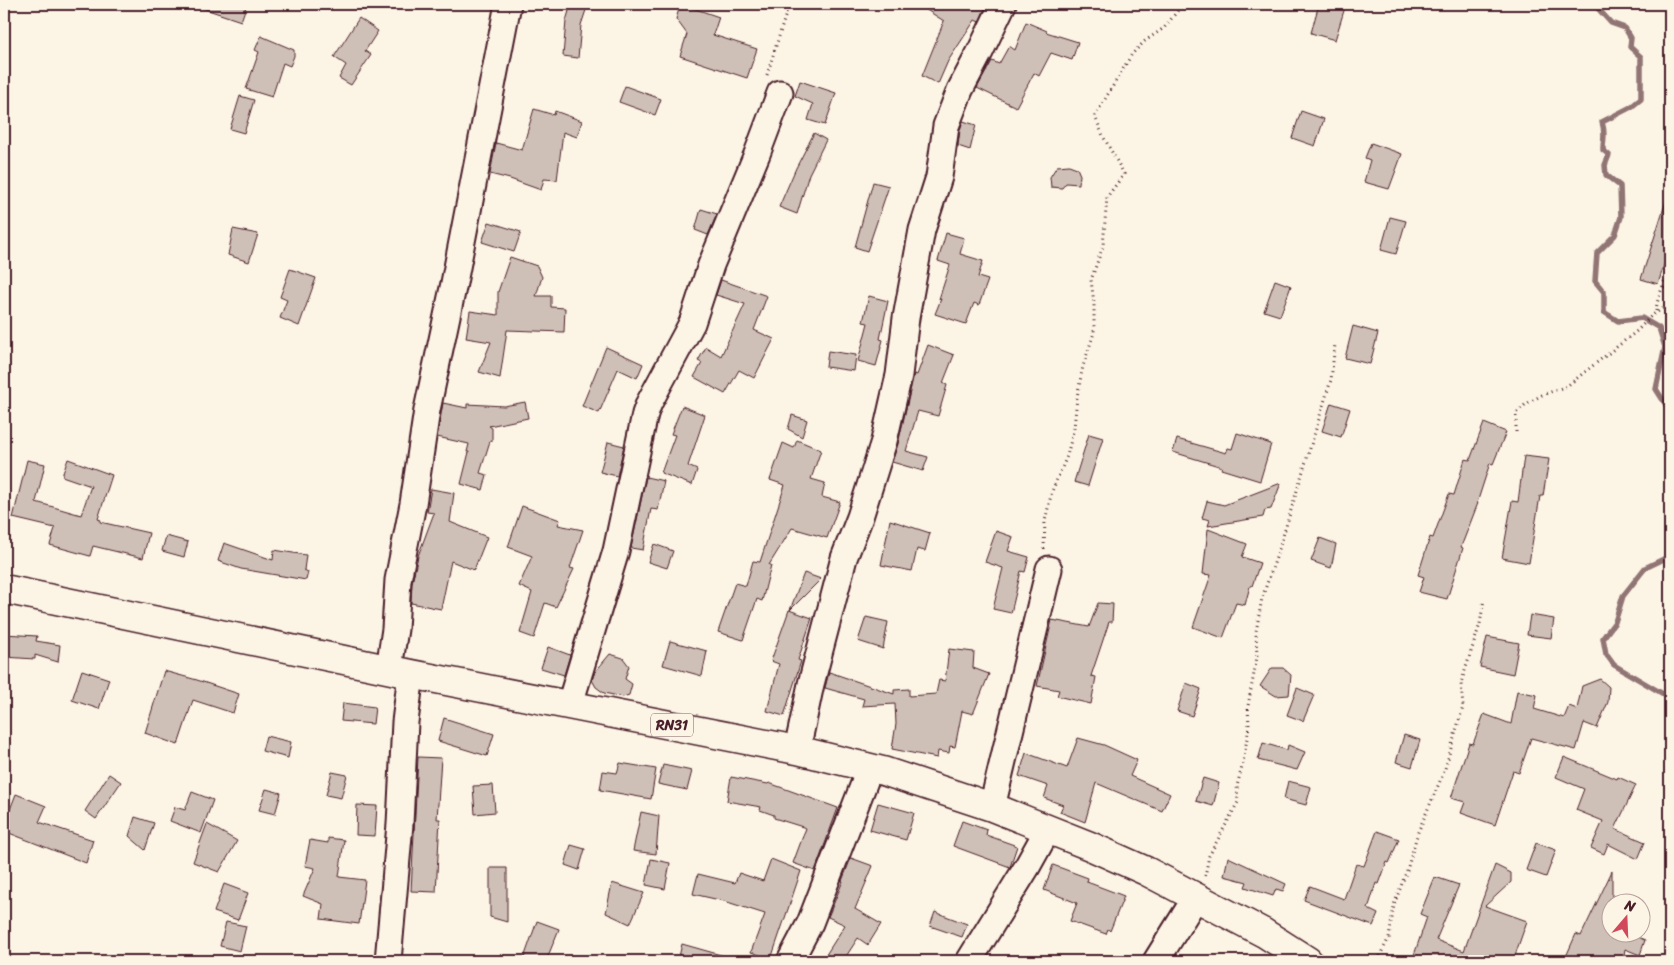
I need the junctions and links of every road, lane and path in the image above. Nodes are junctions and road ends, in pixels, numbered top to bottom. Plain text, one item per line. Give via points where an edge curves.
1 (508, 4) edge
2 (789, 4) edge
3 (1003, 4) edge
4 (1183, 4) edge
5 (780, 93) joint
6 (1670, 264) edge
7 (1670, 281) edge
8 (1662, 290) junction
9 (1670, 304) edge
10 (1656, 312) junction
11 (1335, 344) dead end
12 (1516, 432) dead end
13 (1048, 569) joint
14 (4, 589) edge
15 (1484, 598) dead end
16 (400, 672) junction
17 (570, 704) junction
18 (797, 750) junction
19 (870, 768) junction
20 (992, 807) junction
21 (1048, 829) junction
22 (1196, 898) junction
23 (388, 961) edge
24 (790, 961) edge
25 (969, 961) edge
26 (1156, 961) edge
27 (1308, 961) edge
28 (1380, 961) edge

1 - 16 street via 427,410 398,580 395,630
2 - 5 path via 765,83
3 - 18 street via 960,90 946,126 939,177 922,230 899,375 884,441 842,566
4 - 13 path via 1164,28 1132,54 1095,116 1124,174 1107,197 1103,246 1091,280 1094,333 1083,366 1074,428 1045,522 1043,552
5 - 17 street via 711,265 695,316 645,414 616,550
6 - 8 path
7 - 8 path
8 - 10 path
9 - 10 path
10 - 12 path via 1567,386 1526,404 1516,413
11 - 22 path via 1331,380 1262,598 1256,632 1257,657 1248,706 1249,726 1237,786 1238,802 1209,856 1207,872
13 - 20 street
14 - 16 main road, RN31
15 - 28 path via 1480,624 1461,683 1464,706 1444,772 1418,832
16 - 17 main road, RN31
16 - 23 street via 405,722
17 - 18 main road, RN31
18 - 19 main road, RN31
19 - 20 main road, RN31
19 - 24 street via 810,923
20 - 21 main road, RN31
21 - 22 main road, RN31 via 1146,871
21 - 25 street
22 - 26 street
22 - 27 main road, RN31

